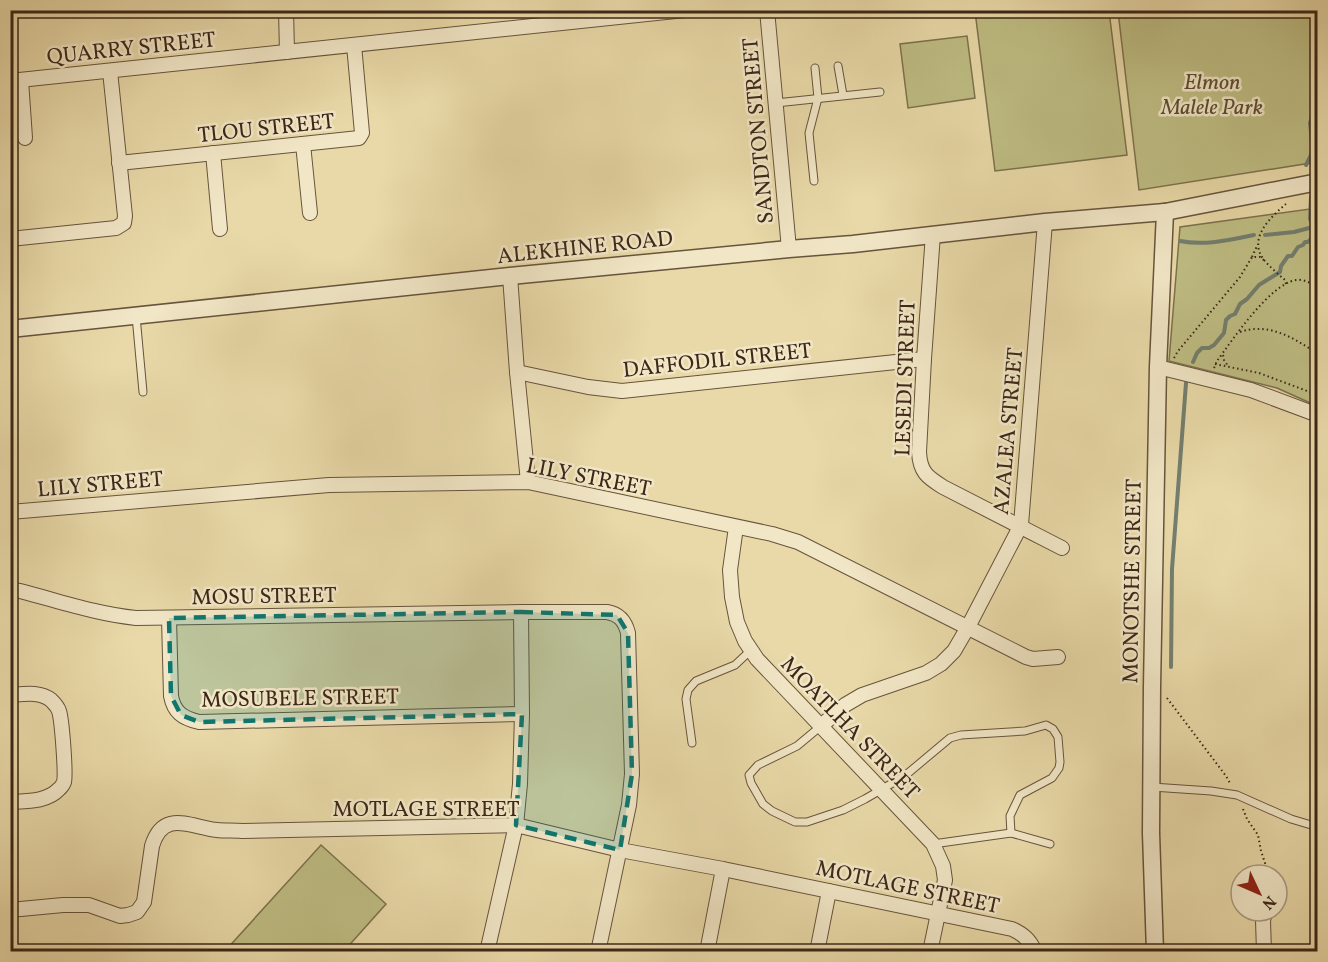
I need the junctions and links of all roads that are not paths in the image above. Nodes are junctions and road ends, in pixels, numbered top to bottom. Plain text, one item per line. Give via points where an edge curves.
1 (286, 10) edge
2 (685, 10) edge
3 (767, 10) edge
4 (603, 15) edge
5 (354, 45) junction
6 (287, 52) junction
7 (838, 66) dead end
8 (815, 68) dead end
9 (110, 71) junction
10 (16, 81) edge
11 (880, 92) dead end
12 (843, 95) junction
13 (818, 98) junction
14 (776, 103) junction
15 (25, 138) dead end
16 (303, 144) junction
17 (213, 153) junction
18 (119, 163) junction
19 (814, 181) dead end
20 (1317, 182) edge
21 (1165, 212) junction
22 (310, 213) dead end
23 (1045, 222) junction
24 (220, 229) dead end
25 (933, 234) junction
26 (10, 239) edge
27 (789, 249) junction
28 (510, 276) junction
29 (136, 316) junction
30 (10, 330) edge
31 (924, 358) junction
32 (1164, 368) junction
33 (517, 372) junction
34 (143, 392) dead end
35 (1317, 415) edge
36 (528, 482) junction
37 (10, 512) edge
38 (1020, 525) junction
39 (736, 527) junction
40 (1062, 548) dead end
41 (10, 590) edge
42 (521, 612) junction
43 (169, 618) junction
44 (968, 627) junction
45 (751, 650) junction
46 (1058, 657) dead end
47 (10, 695) edge
48 (522, 714) junction
49 (820, 726) junction
50 (692, 743) dead end
51 (1152, 787) junction
52 (880, 789) junction
53 (10, 802) edge
54 (516, 825) junction
55 (1317, 827) edge
56 (1011, 833) junction
57 (933, 844) junction
58 (1050, 844) dead end
59 (620, 850) junction
60 (723, 869) junction
61 (829, 891) junction
62 (10, 910) edge
63 (938, 914) junction
64 (1263, 923) edge
65 (487, 951) edge
66 (598, 951) edge
67 (707, 951) edge
68 (816, 951) edge
69 (930, 951) edge
70 (1035, 951) edge
71 (1155, 951) edge
72 (1264, 951) edge

1 - 6 street
2 - 4 street, QUARRY STREET
3 - 14 street, SANDTON STREET
4 - 5 street, QUARRY STREET
5 - 6 street, QUARRY STREET
5 - 16 street, TLOU STREET via 361,136
6 - 9 street, QUARRY STREET
7 - 12 lane
8 - 13 lane
9 - 10 street, QUARRY STREET
9 - 18 street
10 - 15 street
11 - 12 lane
12 - 13 lane
13 - 14 lane
13 - 19 lane via 809,133
14 - 27 street, SANDTON STREET
16 - 17 street, TLOU STREET
16 - 22 street
17 - 18 street, TLOU STREET
17 - 24 street
18 - 26 street via 125,216 121,226
20 - 21 street, ALEKHINE ROAD
21 - 23 street, ALEKHINE ROAD
21 - 32 street, MONOTSHE STREET
23 - 25 street, ALEKHINE ROAD
23 - 38 street, AZALEA STREET
25 - 27 street, ALEKHINE ROAD
25 - 31 street, LESEDI STREET
27 - 28 street, ALEKHINE ROAD
28 - 29 street, ALEKHINE ROAD
28 - 33 street
29 - 30 street, ALEKHINE ROAD
29 - 34 lane
31 - 33 street, DAFFODIL STREET via 621,391
31 - 38 street, LESEDI STREET via 919,452 922,470 943,487
32 - 35 street via 1251,390
32 - 51 street, MONOTSHE STREET
33 - 36 street
36 - 37 street, LILY STREET via 329,485
36 - 39 street, LILY STREET
38 - 40 street, LESEDI STREET
38 - 44 street, AZALEA STREET
39 - 44 street, LILY STREET via 798,542
39 - 45 street, MOATLHA STREET via 730,570 732,597 737,622
41 - 43 street, MOSU STREET via 114,616
42 - 43 street, MOSU STREET
42 - 48 street
42 - 59 street, MOSU STREET via 607,612 617,615 627,627 632,774
43 - 48 street, MOSUBELE STREET via 171,696 173,705 190,720
44 - 46 street, LILY STREET via 1026,657
44 - 49 street, AZALEA STREET via 941,664 861,695
45 - 49 street, MOATLHA STREET
45 - 50 lane via 735,665 696,681 688,690
47 - 53 street via 43,695 58,709 64,772 64,782 51,795
48 - 54 street
49 - 52 street, MOATLHA STREET
49 - 52 lane via 797,746 753,769 749,775 751,783 763,804 795,822 807,822 843,810
51 - 55 lane via 1237,795
51 - 71 street, MONOTSHE STREET
52 - 56 lane via 908,774 950,738 1025,731 1046,725 1058,737 1059,768 1052,778 1020,795 1010,816
52 - 57 street, MOATLHA STREET
54 - 59 street, MOTLAGE STREET
54 - 62 street, MOTLAGE STREET via 242,831 173,822 154,838 144,902 136,912 120,916 89,905
54 - 65 street
56 - 57 lane
56 - 58 lane
57 - 63 street, MOATLHA STREET via 944,866
59 - 60 street, MOTLAGE STREET
59 - 66 street
60 - 61 street, MOTLAGE STREET
60 - 67 street
61 - 63 street, MOTLAGE STREET
61 - 68 street
63 - 69 street, MOATLHA STREET
63 - 70 street, MOTLAGE STREET via 1012,929 1029,940
64 - 72 street

